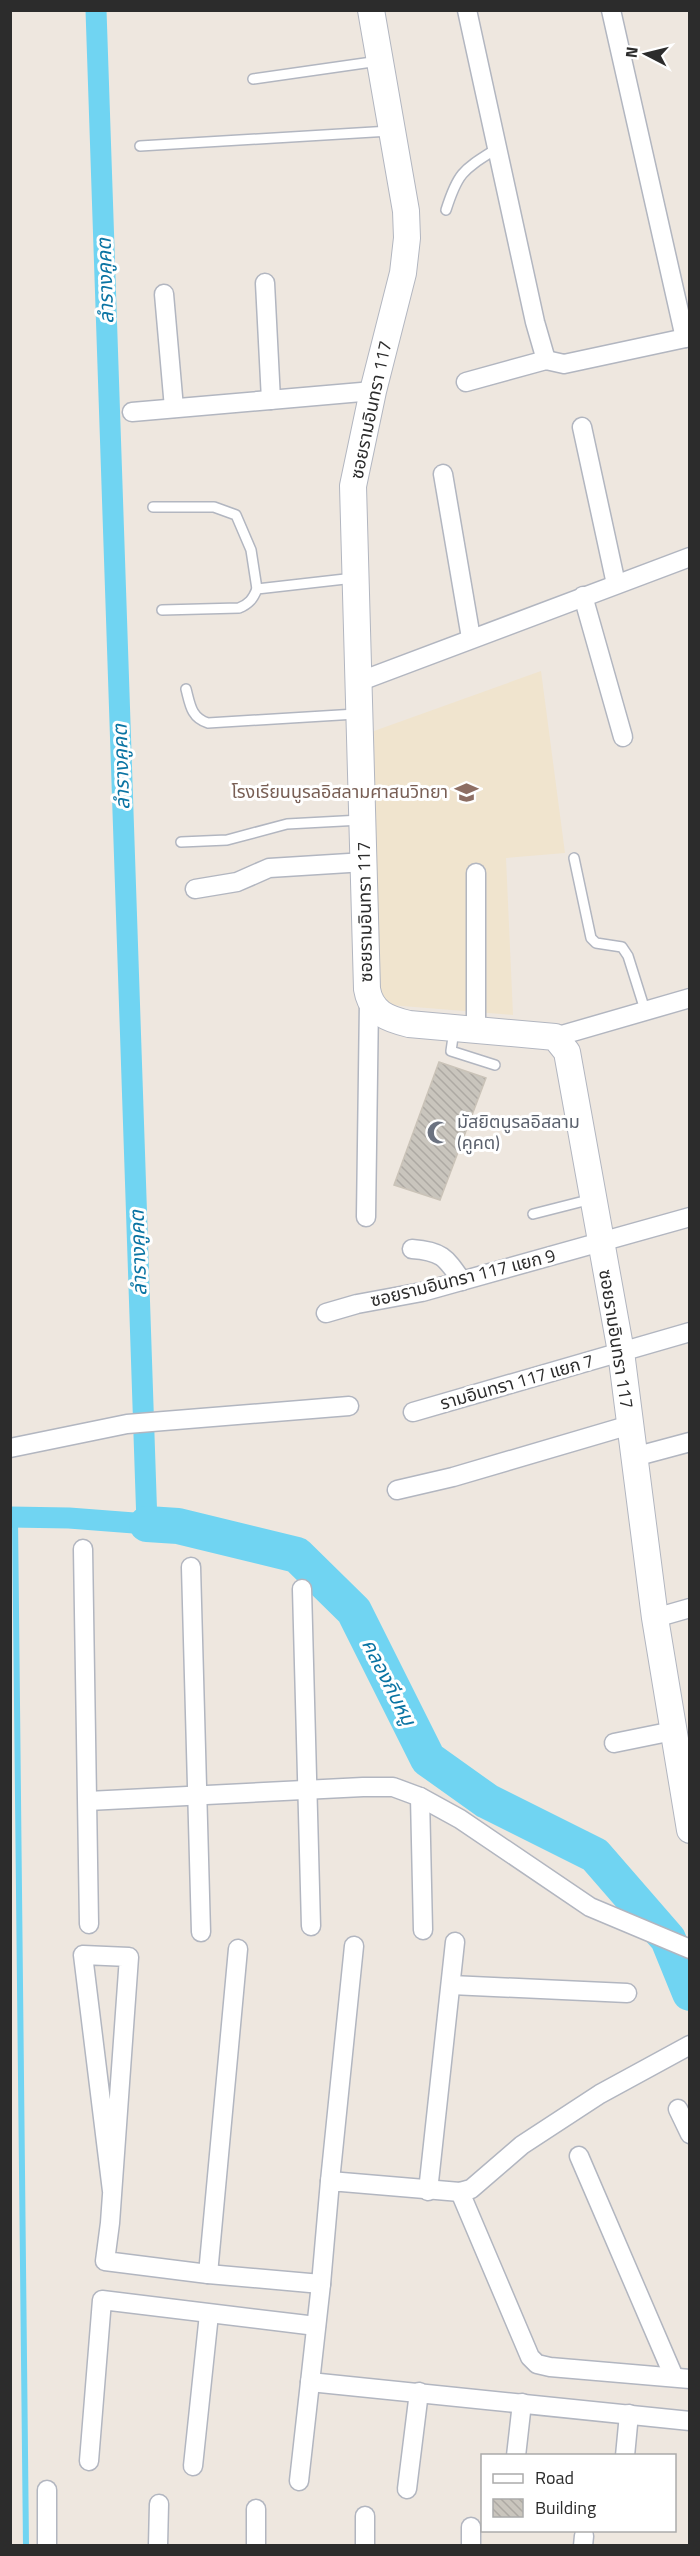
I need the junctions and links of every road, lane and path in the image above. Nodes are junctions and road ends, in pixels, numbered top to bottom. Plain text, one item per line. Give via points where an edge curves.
1 (371, 10) edge
2 (466, 10) edge
3 (610, 10) edge
4 (380, 61) junction
5 (253, 79) dead end
6 (393, 131) junction
7 (140, 146) dead end
8 (496, 149) junction
9 (446, 210) dead end
10 (265, 283) dead end
11 (164, 294) dead end
12 (688, 337) edge
13 (546, 360) junction
14 (466, 382) dead end
15 (373, 392) junction
16 (271, 400) junction
17 (174, 408) junction
18 (132, 412) dead end
19 (582, 427) dead end
20 (443, 474) dead end
21 (153, 507) dead end
22 (690, 557) edge
23 (354, 578) junction
24 (616, 584) junction
25 (257, 589) junction
26 (583, 596) junction
27 (162, 610) dead end
28 (471, 638) junction
29 (358, 682) junction
30 (186, 689) dead end
31 (359, 714) junction
32 (623, 737) dead end
33 (363, 820) junction
34 (181, 842) dead end
35 (574, 858) dead end
36 (364, 862) junction
37 (476, 873) dead end
38 (195, 889) dead end
39 (690, 998) edge
40 (369, 1002) junction
41 (645, 1010) junction
42 (465, 1028) junction
43 (555, 1036) junction
44 (495, 1065) dead end
45 (592, 1199) junction
46 (533, 1215) dead end
47 (366, 1217) dead end
48 (690, 1217) edge
49 (600, 1243) junction
50 (412, 1250) dead end
51 (462, 1281) junction
52 (326, 1313) dead end
53 (690, 1332) edge
54 (621, 1352) junction
55 (349, 1406) dead end
56 (413, 1412) dead end
57 (630, 1425) junction
58 (690, 1442) edge
59 (10, 1448) edge
60 (634, 1457) junction
61 (397, 1490) dead end
62 (83, 1549) dead end
63 (191, 1568) dead end
64 (302, 1589) dead end
65 (690, 1608) edge
66 (655, 1618) junction
67 (673, 1731) junction
68 (614, 1743) dead end
69 (309, 1790) junction
70 (198, 1796) junction
71 (420, 1797) junction
72 (88, 1800) junction
73 (687, 1805) edge
74 (690, 1830) edge
75 (89, 1924) dead end
76 (311, 1926) dead end
77 (423, 1930) dead end
78 (201, 1932) dead end
79 (455, 1942) dead end
80 (354, 1946) dead end
81 (238, 1949) dead end
82 (689, 1949) edge
83 (451, 1985) junction
84 (627, 1993) dead end
85 (690, 2045) edge
86 (678, 2109) dead end
87 (690, 2134) edge
88 (579, 2156) dead end
89 (330, 2181) junction
90 (112, 2191) junction
91 (428, 2191) junction
92 (460, 2193) junction
93 (208, 2274) junction
94 (321, 2284) junction
95 (209, 2314) junction
96 (316, 2326) junction
97 (682, 2378) edge
98 (310, 2382) junction
99 (419, 2392) junction
100 (522, 2403) junction
101 (629, 2414) junction
102 (690, 2421) edge
103 (516, 2454) edge
104 (625, 2454) edge
105 (88, 2461) dead end
106 (193, 2466) dead end
107 (299, 2481) dead end
108 (406, 2489) dead end
109 (47, 2490) dead end
110 (159, 2504) dead end
111 (256, 2509) dead end
112 (365, 2516) dead end
113 (471, 2527) dead end
114 (47, 2546) edge
115 (158, 2546) edge
116 (256, 2546) edge
117 (365, 2546) edge
118 (471, 2546) edge

1 - 4 street, ซอยรามอินทรา 117
2 - 8 street
3 - 12 street
4 - 5 lane
4 - 6 street, ซอยรามอินทรา 117
6 - 7 lane
6 - 15 street, ซอยรามอินทรา 117 via 407,238 403,273
8 - 9 lane via 466,167 455,182
8 - 13 street
10 - 16 street
11 - 17 street
12 - 13 street via 564,364
13 - 14 street
15 - 16 street
15 - 23 street, ซอยรามอินทรา 117 via 354,486
16 - 17 street
17 - 18 street
19 - 24 street
20 - 28 street
21 - 25 lane via 214,507 236,515 250,550
22 - 24 street
23 - 25 lane
23 - 29 street, ซอยรามอินทรา 117
24 - 26 street
25 - 27 lane via 254,598 239,608
26 - 28 street
26 - 32 street
28 - 29 street
29 - 31 street, ซอยรามอินทรา 117
30 - 31 lane via 193,714 208,723
31 - 33 street, ซอยรามอินทรา 117
33 - 34 lane via 288,824 227,840
33 - 36 street, ซอยรามอินทรา 117
35 - 41 lane via 591,938 596,943 622,947
36 - 38 street via 269,868 237,882
36 - 40 street, ซอยรามอินทรา 117
37 - 42 street
39 - 41 street
40 - 42 street, ซอยรามอินทรา 117 via 392,1020
40 - 47 street
41 - 43 street
42 - 43 street, ซอยรามอินทรา 117
42 - 44 lane via 451,1051
43 - 45 street, ซอยรามอินทรา 117 via 567,1052
45 - 46 lane
45 - 49 street, ซอยรามอินทรา 117
48 - 49 street, ซอยรามอินทรา 117 แยก 9
49 - 51 street, ซอยรามอินทรา 117 แยก 9
49 - 54 street, ซอยรามอินทรา 117
50 - 51 street via 440,1254
51 - 52 street, ซอยรามอินทรา 117 แยก 9
53 - 54 street, รามอินทรา 117 แยก 7
54 - 56 street, รามอินทรา 117 แยก 7
54 - 57 street, ซอยรามอินทรา 117
55 - 59 street via 127,1424
57 - 60 street, ซอยรามอินทรา 117
57 - 61 street
58 - 60 street
60 - 66 street, ซอยรามอินทรา 117
62 - 72 street
63 - 70 street
64 - 69 street
65 - 66 street
66 - 67 street, ซอยรามอินทรา 117
67 - 68 street
67 - 73 street, ซอยรามอินทรา 117
69 - 70 street
69 - 71 street via 393,1787
69 - 76 street
70 - 72 street
70 - 78 street
71 - 77 street
71 - 82 street via 460,1819 590,1907
72 - 75 street
73 - 74 street, ซอยรามอินทรา 117
79 - 83 street
80 - 89 street
81 - 93 street
83 - 84 street
83 - 91 street
85 - 92 street via 600,2094 522,2145
86 - 87 street
88 - 97 street
89 - 91 street
89 - 94 street
90 - 90 street via 129,1957 83,1955 96,2061
90 - 93 street via 105,2261
91 - 92 street
92 - 97 street via 530,2357 537,2364
93 - 94 street
94 - 96 street
95 - 96 street
95 - 105 street via 102,2300
95 - 106 street
96 - 98 street
98 - 99 street
98 - 107 street
99 - 100 street
99 - 108 street
100 - 101 street
100 - 103 street
101 - 102 street
101 - 104 street
109 - 114 street
110 - 115 street
111 - 116 street
112 - 117 street
113 - 118 street

